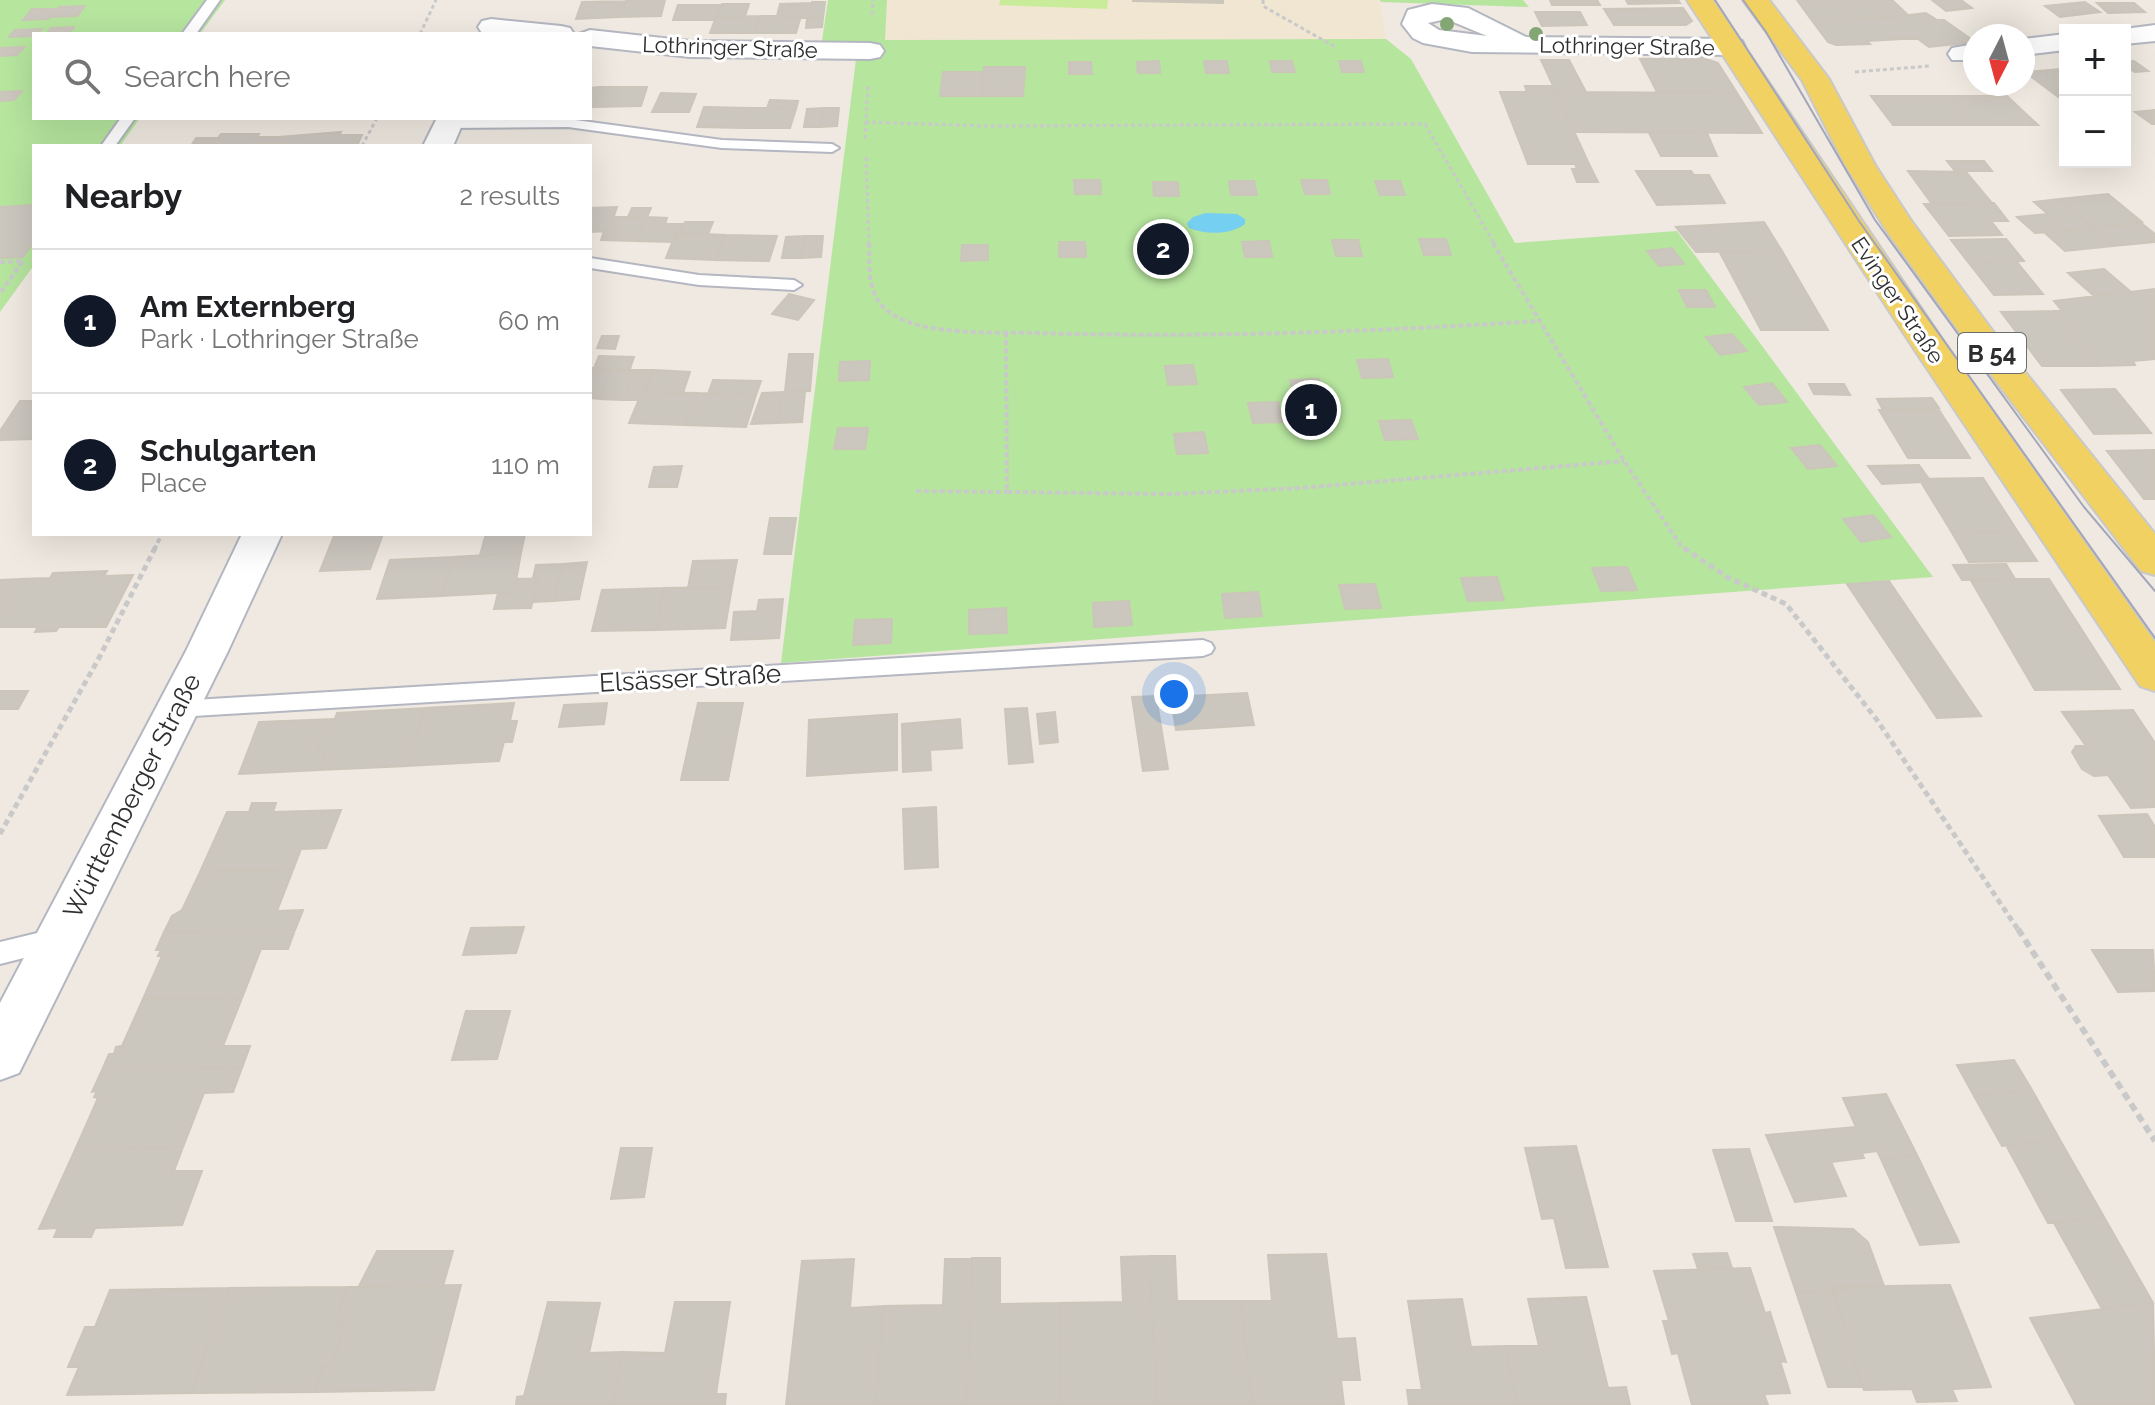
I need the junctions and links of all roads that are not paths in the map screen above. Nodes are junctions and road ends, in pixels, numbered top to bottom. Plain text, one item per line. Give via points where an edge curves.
1 (214, 0) edge
2 (503, 0) edge
3 (1700, 0) edge
4 (1756, 0) edge
5 (490, 30) edge
6 (190, 32) edge
7 (526, 32) edge
8 (2155, 33) edge
9 (2131, 35) edge
10 (592, 38) edge
11 (2059, 43) edge
12 (1522, 45) dead end
13 (2035, 46) edge
14 (1732, 47) junction
15 (870, 51) road end
16 (127, 120) edge
17 (446, 129) edge
18 (109, 144) edge
19 (832, 148) dead end
20 (592, 263) edge
21 (794, 285) dead end
22 (261, 536) edge
23 (2155, 561) edge
24 (1203, 648) dead end
25 (2155, 675) edge
26 (177, 709) junction
27 (59, 938) junction
28 (0, 953) edge
29 (0, 1056) edge

1 - 6 lane
2 - 5 street
3 - 14 main road, Evinger Straße / B 54
4 - 23 main road, Evinger Straße / B 54 via 1815,79 1899,226
5 - 7 street
8 - 9 street
10 - 15 street, Lothringer Straße via 690,49
11 - 13 street
12 - 14 street, Lothringer Straße
14 - 25 main road, Evinger Straße / B 54
16 - 18 lane
17 - 19 lane via 568,123 722,144
20 - 21 lane via 699,280
22 - 26 street, Württemberger Straße
24 - 26 lane, Elsässer Straße
26 - 27 street, Württemberger Straße
27 - 28 lane
27 - 29 street, Württemberger Straße

